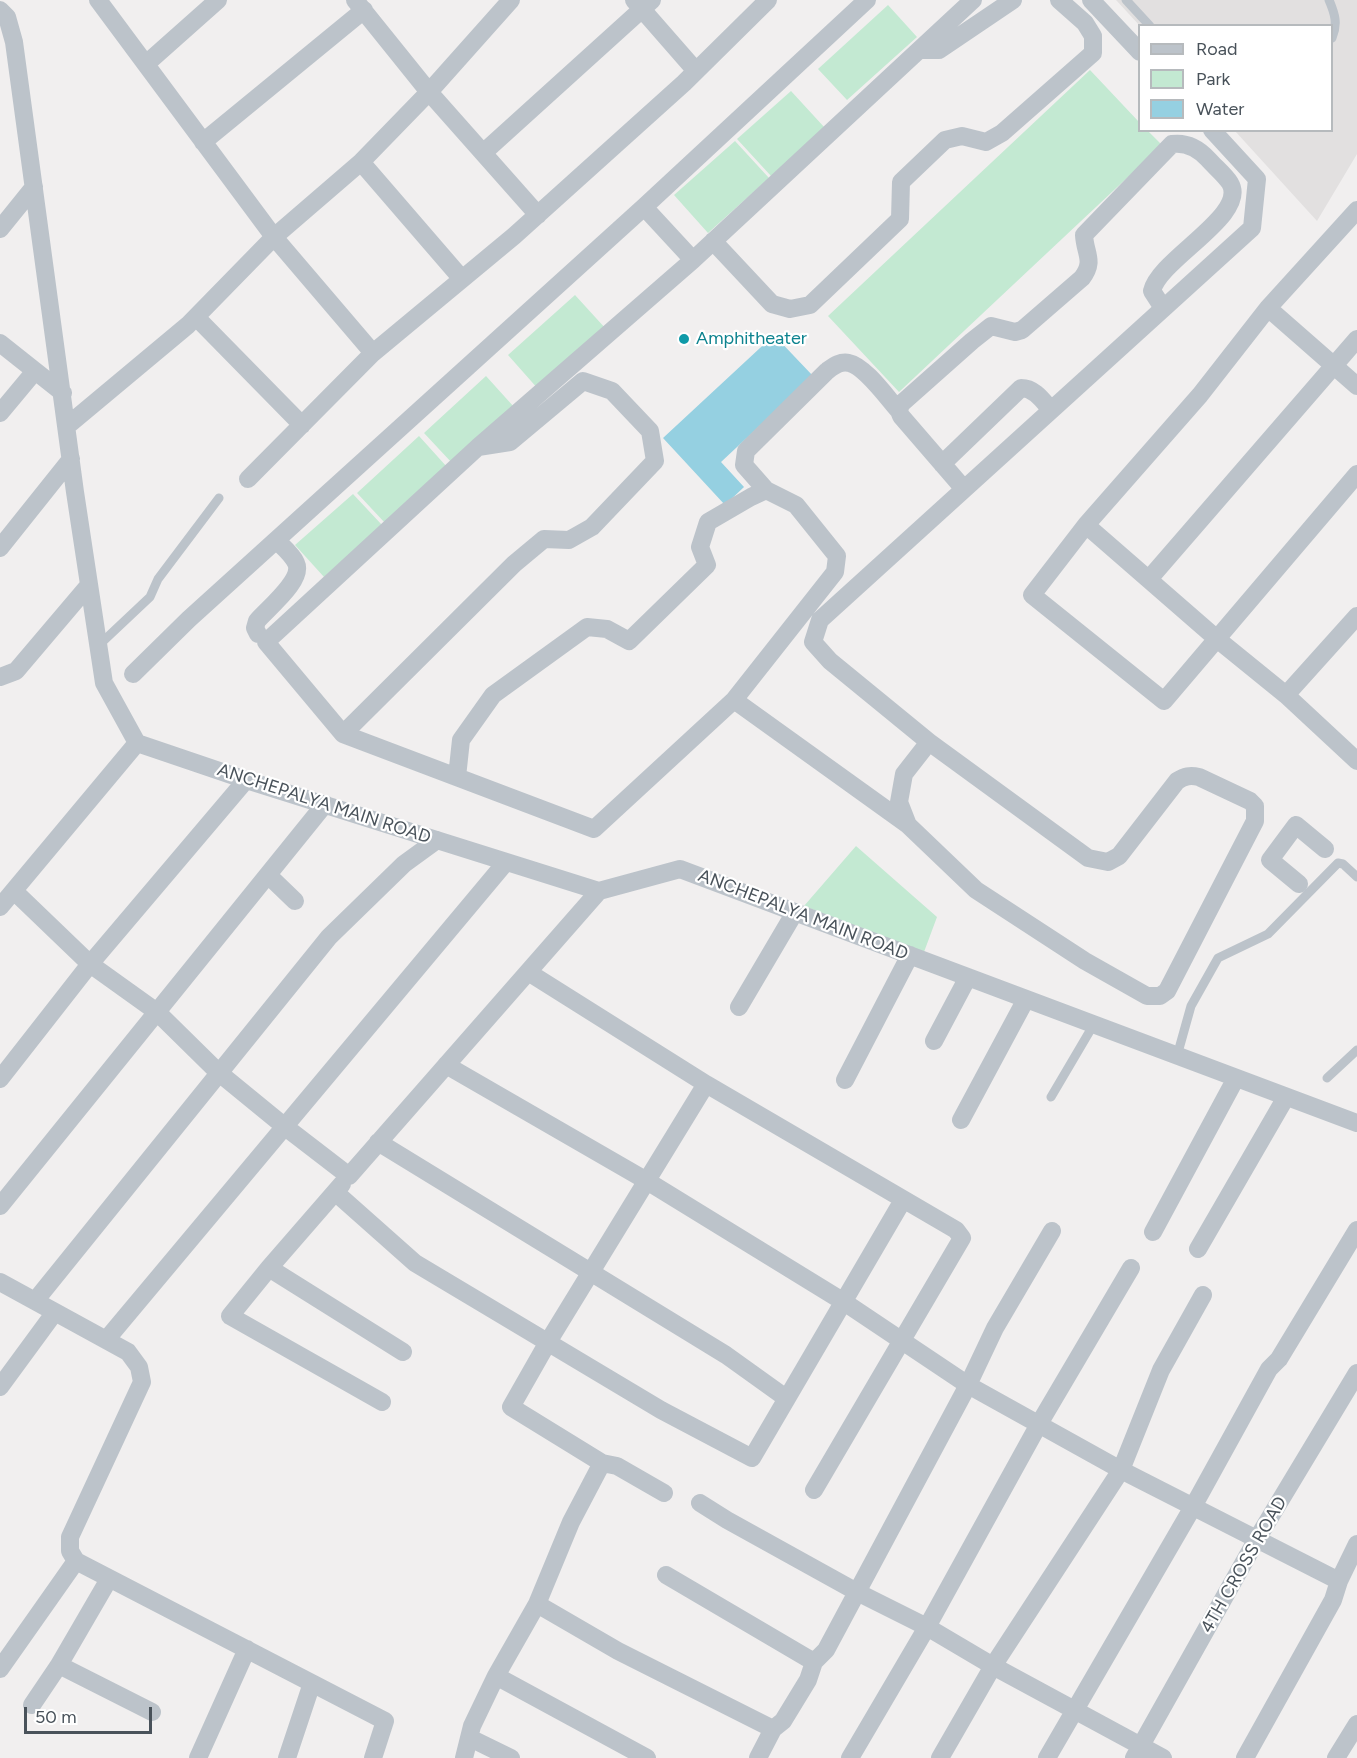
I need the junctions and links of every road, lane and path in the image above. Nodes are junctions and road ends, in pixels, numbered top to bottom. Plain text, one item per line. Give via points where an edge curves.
1 (98, 0) edge
2 (218, 0) edge
3 (512, 0) edge
4 (768, 0) edge
5 (867, 0) edge
6 (973, 0) edge
7 (1013, 0) edge
8 (1059, 0) edge
9 (1091, 0) edge
10 (1126, 0) edge
11 (1329, 0) edge
12 (643, 3) edge
13 (360, 5) edge
14 (0, 10) edge
15 (1148, 24) edge
16 (5, 35) edge
17 (1333, 36) edge
18 (919, 50) junction
19 (1138, 50) edge
20 (146, 64) junction
21 (696, 71) junction
22 (429, 92) junction
23 (1214, 132) edge
24 (203, 142) junction
25 (483, 153) junction
26 (361, 162) junction
27 (34, 187) junction
28 (644, 207) junction
29 (1357, 210) edge
30 (538, 214) junction
31 (0, 229) edge
32 (274, 237) junction
33 (713, 241) junction
34 (693, 260) junction
35 (462, 279) junction
36 (1163, 308) junction
37 (1268, 308) junction
38 (196, 317) junction
39 (1357, 339) edge
40 (0, 344) edge
41 (372, 353) junction
42 (1333, 365) junction
43 (35, 371) junction
44 (1357, 386) edge
45 (63, 393) junction
46 (1052, 410) junction
47 (899, 411) junction
48 (0, 413) edge
49 (302, 425) junction
50 (67, 426) junction
51 (478, 447) junction
52 (71, 459) junction
53 (942, 464) junction
54 (1357, 474) edge
55 (248, 479) dead end
56 (964, 489) junction
57 (766, 490) junction
58 (219, 498) dead end
59 (1086, 525) junction
60 (276, 540) junction
61 (0, 549) edge
62 (1149, 579) junction
63 (89, 585) junction
64 (1357, 616) edge
65 (258, 634) dead end
66 (1217, 639) junction
67 (99, 646) junction
68 (133, 674) dead end
69 (0, 677) edge
70 (1287, 695) junction
71 (734, 700) junction
72 (343, 734) junction
73 (929, 742) junction
74 (138, 743) junction
75 (1357, 760) edge
76 (457, 777) junction
77 (246, 780) junction
78 (325, 804) junction
79 (908, 825) junction
80 (437, 840) junction
81 (1243, 845) junction
82 (1326, 849) dead end
83 (1270, 860) junction
84 (506, 862) junction
85 (267, 875) junction
86 (1357, 877) edge
87 (1299, 884) dead end
88 (14, 891) junction
89 (599, 891) junction
90 (294, 902) dead end
91 (0, 907) edge
92 (795, 912) junction
93 (910, 955) junction
94 (90, 964) junction
95 (528, 972) junction
96 (968, 977) junction
97 (1026, 999) junction
98 (739, 1008) dead end
99 (157, 1012) junction
100 (1094, 1024) junction
101 (934, 1041) dead end
102 (1357, 1050) edge
103 (1177, 1056) junction
104 (446, 1065) junction
105 (218, 1072) junction
106 (1236, 1078) junction
107 (1327, 1078) dead end
108 (0, 1079) edge
109 (845, 1080) dead end
110 (706, 1084) junction
111 (1287, 1096) junction
112 (1051, 1097) dead end
113 (961, 1120) dead end
114 (1357, 1123) edge
115 (284, 1126) junction
116 (378, 1142) junction
117 (349, 1176) junction
118 (647, 1181) junction
119 (335, 1192) junction
120 (903, 1200) junction
121 (0, 1206) edge
122 (1357, 1230) edge
123 (1052, 1231) dead end
124 (1152, 1232) dead end
125 (1198, 1249) dead end
126 (269, 1268) junction
127 (1131, 1268) dead end
128 (591, 1272) junction
129 (0, 1282) edge
130 (1203, 1295) dead end
131 (35, 1301) junction
132 (844, 1302) junction
133 (54, 1311) junction
134 (901, 1339) junction
135 (106, 1340) junction
136 (548, 1342) junction
137 (403, 1352) dead end
138 (1357, 1373) edge
139 (969, 1384) junction
140 (0, 1387) edge
141 (786, 1398) junction
142 (382, 1402) dead end
143 (1039, 1424) junction
144 (602, 1462) junction
145 (1121, 1470) junction
146 (813, 1490) dead end
147 (664, 1493) dead end
148 (700, 1503) dead end
149 (1194, 1506) junction
150 (1257, 1539) junction
151 (1357, 1544) edge
152 (76, 1562) junction
153 (666, 1575) dead end
154 (109, 1578) junction
155 (1339, 1581) junction
156 (857, 1592) junction
157 (537, 1604) junction
158 (927, 1627) junction
159 (247, 1649) junction
160 (814, 1662) junction
161 (59, 1665) junction
162 (993, 1666) junction
163 (0, 1669) edge
164 (496, 1676) junction
165 (312, 1683) junction
166 (32, 1705) dead end
167 (1075, 1710) junction
168 (152, 1712) dead end
169 (1357, 1724) edge
170 (773, 1729) junction
171 (470, 1738) junction
172 (1137, 1752) edge
173 (198, 1758) edge
174 (287, 1758) edge
175 (373, 1758) edge
176 (464, 1758) edge
177 (511, 1758) edge
178 (647, 1758) edge
179 (758, 1758) edge
180 (849, 1758) edge
181 (940, 1758) edge
182 (1047, 1758) edge
183 (1163, 1758) edge
184 (1245, 1758) edge
185 (1336, 1758) edge

1 - 20 street
2 - 20 street
3 - 22 street
4 - 21 street
5 - 28 street
6 - 18 street
7 - 18 street via 939,50
8 - 33 street via 1093,36 1093,53 1002,133 986,142 962,136 945,140 901,182 900,219 810,305 790,309 772,304
9 - 19 street
10 - 15 lane
11 - 17 lane via 1336,28
12 - 21 street
12 - 25 street
13 - 22 street
13 - 24 street
14 - 16 street via 7,17
16 - 27 street
18 - 33 street
20 - 24 street
21 - 30 street
22 - 25 street
22 - 26 street
23 - 36 street via 1257,179 1252,228
24 - 32 street
25 - 30 street
26 - 32 street
26 - 35 street
27 - 31 street
27 - 45 street
28 - 34 street
28 - 60 street
29 - 37 street
30 - 35 street
32 - 38 street
32 - 41 street
33 - 34 street
34 - 51 street
35 - 41 street
36 - 46 street
36 - 47 street via 1152,291 1154,284 1227,212 1233,197 1231,184 1200,151 1182,142 1172,144 1084,235 1090,256 1089,270 1082,278 1022,330 991,327 901,404
37 - 42 street
37 - 59 street via 1200,395
38 - 49 street
38 - 50 street
39 - 42 street
40 - 43 street
41 - 49 street
42 - 44 street
42 - 62 street
43 - 45 street
43 - 48 street
45 - 50 street
46 - 53 street via 1034,392 1021,388
46 - 56 street
47 - 53 street
47 - 57 street via 858,367 838,364 746,451 744,465
49 - 55 street
50 - 52 street
51 - 72 street via 267,642
51 - 72 street via 510,442 583,381 612,391 650,431 655,462 592,527 569,540 544,539 514,564
52 - 61 street
52 - 63 street
53 - 56 street
54 - 66 street
56 - 73 street via 820,620 813,642 830,661
57 - 71 street via 796,505 837,556 835,572
57 - 76 street via 708,522 700,547 707,565 629,640 607,628 587,627 493,695 461,740
58 - 67 lane via 150,597
59 - 62 street
59 - 66 street via 1032,595 1164,701
60 - 65 street via 294,559 297,573 294,582 257,621
60 - 68 street
62 - 66 street
63 - 67 street
63 - 69 street via 16,671
64 - 70 street
66 - 70 street
67 - 74 street via 104,683
70 - 75 street
71 - 76 street via 594,829
71 - 79 street
72 - 76 street
73 - 79 street via 904,774 899,802
73 - 81 street via 1088,858 1108,861 1119,856 1177,781 1192,775 1255,806 1255,821
74 - 77 street, ANCHEPALYA MAIN ROAD
74 - 88 street
77 - 78 street, ANCHEPALYA MAIN ROAD
77 - 94 street
78 - 80 street, ANCHEPALYA MAIN ROAD
78 - 85 street
79 - 81 street via 976,890 1085,961 1155,997 1167,991
80 - 84 street, ANCHEPALYA MAIN ROAD
80 - 105 street via 404,864 329,937
81 - 83 street
82 - 83 street via 1296,825
83 - 87 street
84 - 89 street, ANCHEPALYA MAIN ROAD
84 - 115 street
85 - 90 street
85 - 99 street
86 - 103 lane via 1343,864 1336,864 1268,934 1218,958 1195,996
88 - 91 street
88 - 94 street
89 - 92 street, ANCHEPALYA MAIN ROAD via 680,869
89 - 95 street
92 - 93 street, ANCHEPALYA MAIN ROAD
92 - 98 street
93 - 96 street, ANCHEPALYA MAIN ROAD
93 - 109 street
94 - 99 street
94 - 108 street
95 - 104 street
95 - 110 street
96 - 97 street, ANCHEPALYA MAIN ROAD
96 - 101 street
97 - 100 street, ANCHEPALYA MAIN ROAD
97 - 113 street
99 - 105 street
99 - 121 street
100 - 103 street, ANCHEPALYA MAIN ROAD
100 - 112 lane
102 - 107 lane
103 - 106 street, ANCHEPALYA MAIN ROAD
104 - 116 street
104 - 118 street
105 - 115 street
105 - 131 street
106 - 111 street, ANCHEPALYA MAIN ROAD
106 - 124 street
110 - 118 street
110 - 120 street
111 - 114 street, ANCHEPALYA MAIN ROAD
111 - 125 street
115 - 117 street
115 - 135 street
116 - 117 street
116 - 128 street
117 - 119 street
118 - 128 street
118 - 132 street
119 - 126 street
119 - 136 street via 415,1263
120 - 132 street
120 - 134 street via 956,1230 962,1238
122 - 149 street via 1279,1359 1269,1369
123 - 139 street via 995,1328
126 - 137 street
126 - 142 street via 230,1316
127 - 143 street
128 - 136 street
128 - 141 street via 726,1355
129 - 131 street
130 - 145 street via 1161,1370
131 - 133 street
132 - 134 street
132 - 141 street
133 - 135 street
133 - 140 street
134 - 139 street
134 - 146 street
135 - 152 street via 128,1352 139,1367 142,1382 70,1537 70,1551
136 - 141 street via 661,1410 752,1458
136 - 144 street via 511,1407
138 - 150 street, 4TH CROSS ROAD
139 - 143 street
139 - 156 street
143 - 145 street
143 - 158 street
144 - 147 street
144 - 157 street
145 - 149 street
145 - 162 street
148 - 156 street
149 - 150 street
149 - 167 street
150 - 155 street
150 - 172 street, 4TH CROSS ROAD
151 - 155 street
152 - 154 street
152 - 163 street
153 - 160 street
154 - 159 street
154 - 161 street
155 - 184 street via 1333,1600
156 - 158 street
156 - 160 street via 826,1650
157 - 164 street
157 - 170 street via 618,1651
158 - 162 street
158 - 180 street
159 - 165 street
159 - 173 street
160 - 170 street via 808,1680 783,1721
161 - 166 street
161 - 168 street
162 - 167 street
162 - 181 street
164 - 171 street
164 - 178 street
165 - 174 street
165 - 175 street via 384,1721
167 - 172 street
167 - 182 street
169 - 185 street
170 - 179 street
171 - 176 street
171 - 177 street
172 - 183 street

